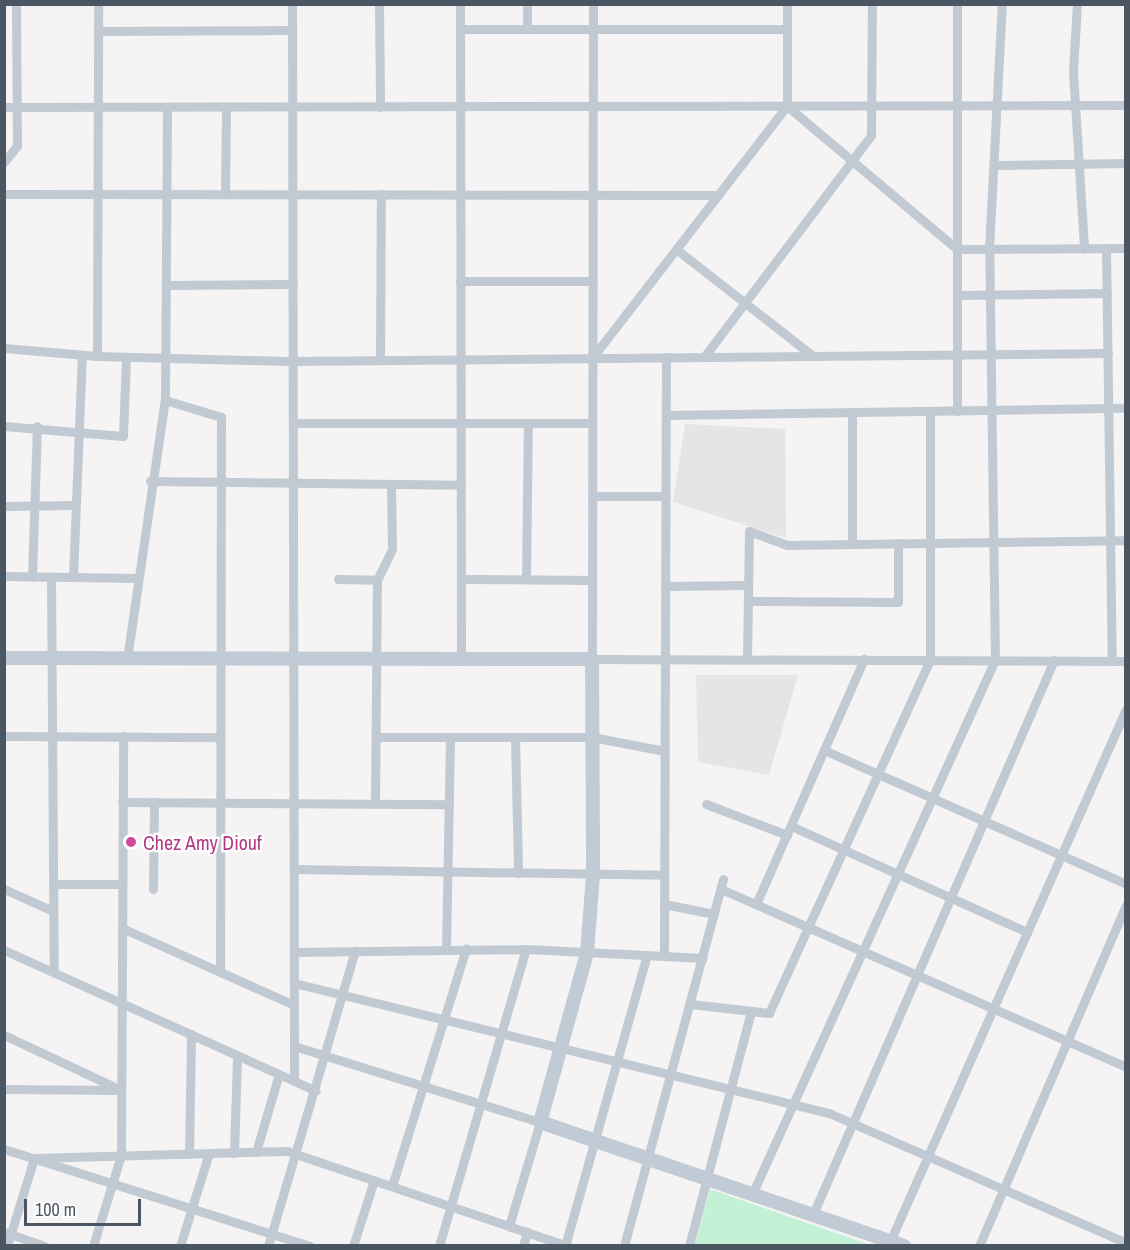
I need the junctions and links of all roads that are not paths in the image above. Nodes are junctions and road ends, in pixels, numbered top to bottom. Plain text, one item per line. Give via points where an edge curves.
1 (16, 4) edge
2 (98, 4) edge
3 (292, 4) edge
4 (379, 4) edge
5 (460, 4) edge
6 (527, 4) edge
7 (593, 4) edge
8 (787, 4) edge
9 (872, 4) edge
10 (957, 4) edge
11 (1002, 4) edge
12 (1077, 4) edge
13 (4, 27) edge
14 (16, 27) junction
15 (460, 29) junction
16 (528, 29) junction
17 (593, 29) junction
18 (787, 29) junction
19 (292, 30) junction
20 (98, 31) junction
21 (1125, 105) edge
22 (380, 106) junction
23 (460, 106) junction
24 (593, 106) junction
25 (787, 106) junction
26 (871, 106) junction
27 (957, 106) junction
28 (997, 106) junction
29 (1075, 106) junction
30 (4, 107) edge
31 (17, 107) junction
32 (98, 107) junction
33 (166, 107) junction
34 (226, 107) junction
35 (292, 107) junction
36 (852, 161) junction
37 (4, 162) edge
38 (1078, 164) junction
39 (1125, 164) edge
40 (994, 165) junction
41 (4, 194) edge
42 (97, 194) junction
43 (167, 194) junction
44 (225, 194) junction
45 (292, 194) junction
46 (381, 194) junction
47 (460, 194) junction
48 (593, 194) junction
49 (718, 195) junction
50 (1125, 248) edge
51 (676, 249) junction
52 (957, 249) junction
53 (989, 249) junction
54 (1083, 249) junction
55 (1106, 249) junction
56 (460, 281) junction
57 (593, 281) junction
58 (293, 284) junction
59 (168, 285) junction
60 (1107, 293) junction
61 (957, 295) junction
62 (990, 295) junction
63 (745, 303) junction
64 (4, 348) edge
65 (1108, 353) junction
66 (957, 354) junction
67 (991, 354) junction
68 (82, 356) junction
69 (97, 356) junction
70 (813, 356) junction
71 (126, 357) junction
72 (666, 357) junction
73 (704, 357) junction
74 (167, 358) junction
75 (592, 358) junction
76 (460, 359) junction
77 (380, 360) junction
78 (293, 361) junction
79 (165, 400) junction
80 (1108, 408) junction
81 (1125, 408) edge
82 (992, 410) junction
83 (930, 411) junction
84 (957, 411) junction
85 (852, 412) junction
86 (666, 415) junction
87 (293, 423) junction
88 (461, 423) junction
89 (528, 423) junction
90 (592, 423) junction
91 (4, 426) edge
92 (37, 426) junction
93 (78, 431) junction
94 (150, 481) junction
95 (219, 482) junction
96 (293, 483) junction
97 (391, 484) junction
98 (461, 485) junction
99 (592, 496) junction
100 (666, 496) junction
101 (75, 505) junction
102 (4, 506) edge
103 (35, 506) junction
104 (1110, 540) junction
105 (1125, 540) edge
106 (994, 542) junction
107 (898, 543) junction
108 (930, 543) junction
109 (852, 544) junction
110 (4, 576) edge
111 (32, 577) junction
112 (51, 577) junction
113 (73, 577) junction
114 (137, 578) junction
115 (338, 579) dead end
116 (461, 579) junction
117 (526, 579) junction
118 (378, 580) junction
119 (592, 580) junction
120 (748, 585) junction
121 (665, 586) junction
122 (748, 601) junction
123 (4, 658) edge
124 (52, 658) junction
125 (665, 658) junction
126 (747, 658) junction
127 (127, 659) junction
128 (592, 659) junction
129 (864, 659) junction
130 (220, 660) junction
131 (293, 660) junction
132 (378, 660) junction
133 (930, 660) junction
134 (995, 660) junction
135 (1054, 660) junction
136 (461, 661) junction
137 (1112, 661) junction
138 (1125, 661) edge
139 (1125, 709) edge
140 (4, 736) edge
141 (52, 736) junction
142 (123, 736) junction
143 (220, 737) junction
144 (515, 737) junction
145 (592, 737) junction
146 (376, 738) junction
147 (450, 738) junction
148 (824, 750) junction
149 (665, 752) junction
150 (878, 773) junction
151 (933, 798) junction
152 (122, 802) junction
153 (154, 802) junction
154 (220, 803) junction
155 (293, 803) junction
156 (375, 804) junction
157 (449, 804) junction
158 (706, 804) dead end
159 (984, 821) junction
160 (789, 830) junction
161 (843, 849) junction
162 (1061, 855) junction
163 (294, 869) junction
164 (447, 872) junction
165 (518, 873) junction
166 (593, 874) junction
167 (898, 874) junction
168 (664, 875) junction
169 (53, 884) junction
170 (122, 884) junction
171 (1125, 884) edge
172 (4, 889) edge
173 (153, 889) dead end
174 (951, 898) junction
175 (664, 903) junction
176 (756, 904) junction
177 (1125, 905) edge
178 (53, 911) junction
179 (714, 914) junction
180 (808, 927) junction
181 (122, 928) junction
182 (1027, 932) junction
183 (446, 948) junction
184 (466, 948) junction
185 (526, 948) junction
186 (4, 950) edge
187 (355, 951) junction
188 (863, 951) junction
189 (294, 952) junction
190 (587, 953) junction
191 (647, 955) junction
192 (664, 956) junction
193 (703, 958) junction
194 (54, 972) junction
195 (220, 972) junction
196 (917, 975) junction
197 (294, 983) junction
198 (345, 996) junction
199 (124, 1004) junction
200 (691, 1004) junction
201 (294, 1005) junction
202 (993, 1008) junction
203 (751, 1011) junction
204 (444, 1020) junction
205 (191, 1034) junction
206 (502, 1034) junction
207 (4, 1035) edge
208 (1067, 1041) junction
209 (294, 1046) junction
210 (560, 1048) junction
211 (237, 1055) junction
212 (327, 1056) junction
213 (619, 1062) junction
214 (1125, 1067) edge
215 (279, 1074) junction
216 (673, 1075) junction
217 (294, 1081) junction
218 (423, 1086) junction
219 (4, 1089) edge
220 (731, 1089) junction
221 (121, 1090) junction
222 (316, 1091) junction
223 (793, 1104) junction
224 (483, 1105) junction
225 (540, 1122) junction
226 (853, 1123) junction
227 (598, 1141) junction
228 (4, 1149) edge
229 (234, 1152) junction
230 (256, 1152) junction
231 (209, 1153) junction
232 (189, 1154) junction
233 (296, 1154) junction
234 (121, 1155) junction
235 (927, 1156) junction
236 (34, 1158) junction
237 (651, 1159) junction
238 (709, 1178) junction
239 (374, 1180) junction
240 (112, 1182) junction
241 (392, 1186) junction
242 (1003, 1190) junction
243 (753, 1192) junction
244 (451, 1206) junction
245 (192, 1208) junction
246 (814, 1212) junction
247 (509, 1226) junction
248 (527, 1232) junction
249 (8, 1233) edge
250 (271, 1233) junction
251 (889, 1243) edge
252 (1125, 1243) edge
253 (8, 1245) edge
254 (45, 1245) edge
255 (93, 1245) edge
256 (180, 1245) edge
257 (268, 1245) edge
258 (310, 1245) edge
259 (353, 1245) edge
260 (439, 1245) edge
261 (523, 1245) edge
262 (566, 1245) edge
263 (624, 1245) edge
264 (689, 1245) edge
265 (904, 1245) edge
266 (979, 1245) edge

1 - 14 street
2 - 20 street
3 - 19 street
4 - 22 street
5 - 15 street
6 - 16 street
7 - 17 street
8 - 18 street
9 - 26 street
10 - 27 street
11 - 28 street
12 - 29 street
13 - 14 street
14 - 31 street
15 - 16 street
15 - 23 street
16 - 17 street
17 - 18 street
17 - 24 street
18 - 25 street
19 - 20 street
19 - 35 street
20 - 32 street
21 - 29 street
22 - 23 street
22 - 35 street
23 - 24 street
23 - 47 street
24 - 25 street
24 - 48 street
25 - 26 street
25 - 36 street
25 - 49 street
26 - 27 street
26 - 36 street via 871,135
27 - 28 street
27 - 52 street
28 - 29 street
28 - 40 street
29 - 38 street
30 - 31 street
31 - 32 street
31 - 37 street via 17,146
32 - 33 street
32 - 42 street
33 - 34 street
33 - 43 street
34 - 35 street
34 - 44 street
35 - 45 street
36 - 52 street
36 - 63 street
38 - 39 street
38 - 40 street
38 - 54 street
40 - 53 street
41 - 42 street
42 - 43 street
42 - 69 street
43 - 44 street
43 - 59 street
44 - 45 street
45 - 46 street
45 - 58 street
46 - 47 street
46 - 77 street
47 - 48 street
47 - 56 street
48 - 49 street
48 - 57 street
49 - 51 street
50 - 55 street
51 - 63 street
51 - 75 street
52 - 53 street
52 - 61 street
53 - 54 street
53 - 62 street
54 - 55 street
55 - 60 street
56 - 57 street
56 - 76 street
57 - 75 street
58 - 59 street
58 - 78 street
59 - 74 street
60 - 62 street
60 - 65 street
61 - 62 street
61 - 66 street
62 - 67 street
63 - 70 street
63 - 73 street
64 - 68 street
65 - 67 street
65 - 80 street
66 - 67 street
66 - 70 street
66 - 84 street
67 - 82 street
68 - 69 street
68 - 93 street
69 - 71 street
70 - 73 street
71 - 74 street
71 - 93 street via 123,436
72 - 73 street
72 - 75 street
72 - 86 street
74 - 78 street
74 - 79 street
75 - 76 street
75 - 90 street
76 - 77 street
76 - 88 street
77 - 78 street
78 - 87 street
79 - 94 street
79 - 95 street via 221,417
80 - 81 street
80 - 82 street
80 - 104 street
82 - 84 street
82 - 106 street
83 - 84 street
83 - 85 street
83 - 108 street
85 - 86 street
85 - 109 street
86 - 100 street
87 - 88 street
87 - 96 street
88 - 89 street
88 - 98 street
89 - 90 street
89 - 117 street
90 - 99 street
91 - 92 street
92 - 93 street
92 - 103 street
93 - 101 street
94 - 95 street
94 - 114 street
95 - 96 street
95 - 130 street
96 - 97 street
96 - 131 street
97 - 98 street
97 - 118 street via 392,549
98 - 116 street
99 - 100 street
99 - 119 street
100 - 121 street
101 - 103 street
101 - 113 street
102 - 103 street
103 - 111 street
104 - 105 street
104 - 106 street
104 - 137 street
106 - 108 street
106 - 134 street
107 - 108 street
107 - 109 street
107 - 122 street via 898,602
108 - 133 street
109 - 120 street via 787,545 749,531
110 - 111 street
111 - 112 street
112 - 113 street
112 - 124 street
113 - 114 street
114 - 127 street
115 - 118 street
116 - 117 street
116 - 136 street
117 - 119 street
118 - 132 street
119 - 128 street
120 - 121 street
120 - 122 street
121 - 125 street
122 - 126 street
123 - 124 main road
124 - 127 main road
124 - 141 street
125 - 126 street
125 - 128 street
125 - 149 street
126 - 129 street
127 - 130 main road
128 - 136 main road
128 - 145 main road
129 - 133 street
129 - 148 street
130 - 131 main road
130 - 143 street
131 - 132 main road
131 - 155 street
132 - 136 main road
132 - 146 street
133 - 134 street
133 - 150 street
134 - 135 street
134 - 151 street
135 - 137 street
135 - 159 street
137 - 138 street
139 - 162 street
140 - 141 street
141 - 142 street
141 - 169 street
142 - 143 street
142 - 152 street
143 - 154 street
144 - 145 street
144 - 147 street
144 - 165 street
145 - 149 street
145 - 166 main road
146 - 147 street
146 - 156 street
147 - 157 street
148 - 150 street
148 - 160 street
149 - 168 street
150 - 151 street
150 - 161 street
151 - 159 street
151 - 167 street
152 - 153 street
152 - 170 street
153 - 154 street
153 - 173 street
154 - 155 street
154 - 195 street
155 - 156 street
155 - 163 street
156 - 157 street
157 - 164 street
158 - 160 street
159 - 162 street
159 - 174 street
160 - 161 street
160 - 176 street
161 - 167 street
161 - 180 street
162 - 171 street
162 - 182 street
163 - 164 street
163 - 189 street
164 - 165 street
164 - 183 street
165 - 166 street
166 - 168 street
166 - 190 main road
167 - 174 street
167 - 188 street
168 - 175 street
169 - 170 street
169 - 178 street
170 - 181 street
172 - 178 street
174 - 182 street
174 - 196 street
175 - 179 street
175 - 192 street
176 - 179 street via 722,884
176 - 180 street
177 - 208 street
178 - 194 street
179 - 193 street
180 - 188 street
180 - 203 street via 769,1013
181 - 195 street
181 - 199 street
182 - 202 street
183 - 184 street
183 - 187 street
184 - 185 street
184 - 204 street
185 - 190 street
185 - 206 street
186 - 194 street
187 - 189 street
187 - 198 street
188 - 196 street
188 - 223 street
189 - 197 street
190 - 191 street
190 - 210 main road
191 - 192 street
191 - 213 street
192 - 193 street
193 - 200 street
194 - 199 street
195 - 201 street
196 - 202 street
196 - 226 street
197 - 198 street
197 - 201 street
198 - 204 street
198 - 212 street
199 - 205 street
199 - 221 street
200 - 203 street
200 - 216 street
201 - 209 street
202 - 208 street
202 - 235 street
203 - 220 street
204 - 206 street
204 - 218 street
205 - 211 street
205 - 232 street
206 - 210 street
206 - 224 street
207 - 221 street
208 - 214 street
208 - 242 street
209 - 212 street
209 - 217 street
210 - 213 street
210 - 225 main road
211 - 215 street
211 - 229 street
212 - 218 street
212 - 222 street
213 - 216 street
213 - 227 street
215 - 217 street
215 - 230 street
216 - 220 street
216 - 237 street
217 - 222 street
218 - 224 street
218 - 241 street
219 - 221 street
220 - 223 street
220 - 238 street
221 - 234 street
222 - 233 street
223 - 226 street
223 - 243 street
224 - 225 street
224 - 244 street
225 - 227 main road
225 - 247 street
226 - 235 street
226 - 246 street
227 - 237 main road
227 - 262 street
228 - 236 street
229 - 230 street
229 - 231 street
230 - 233 street
231 - 232 street
231 - 245 street
232 - 234 street
233 - 239 street
233 - 250 street
234 - 236 street
234 - 240 street
235 - 242 street
235 - 251 street
236 - 240 street
236 - 249 street
237 - 238 main road
237 - 263 street
238 - 243 main road
238 - 264 street
239 - 241 street
239 - 259 street
240 - 245 street
240 - 255 street
241 - 244 street
242 - 252 street
242 - 266 street
243 - 246 main road
244 - 247 street
244 - 260 street
245 - 250 street
245 - 256 street
246 - 251 main road
247 - 248 street
248 - 261 street
248 - 262 street
249 - 253 street
249 - 254 street
250 - 257 street
250 - 258 street
251 - 265 main road

